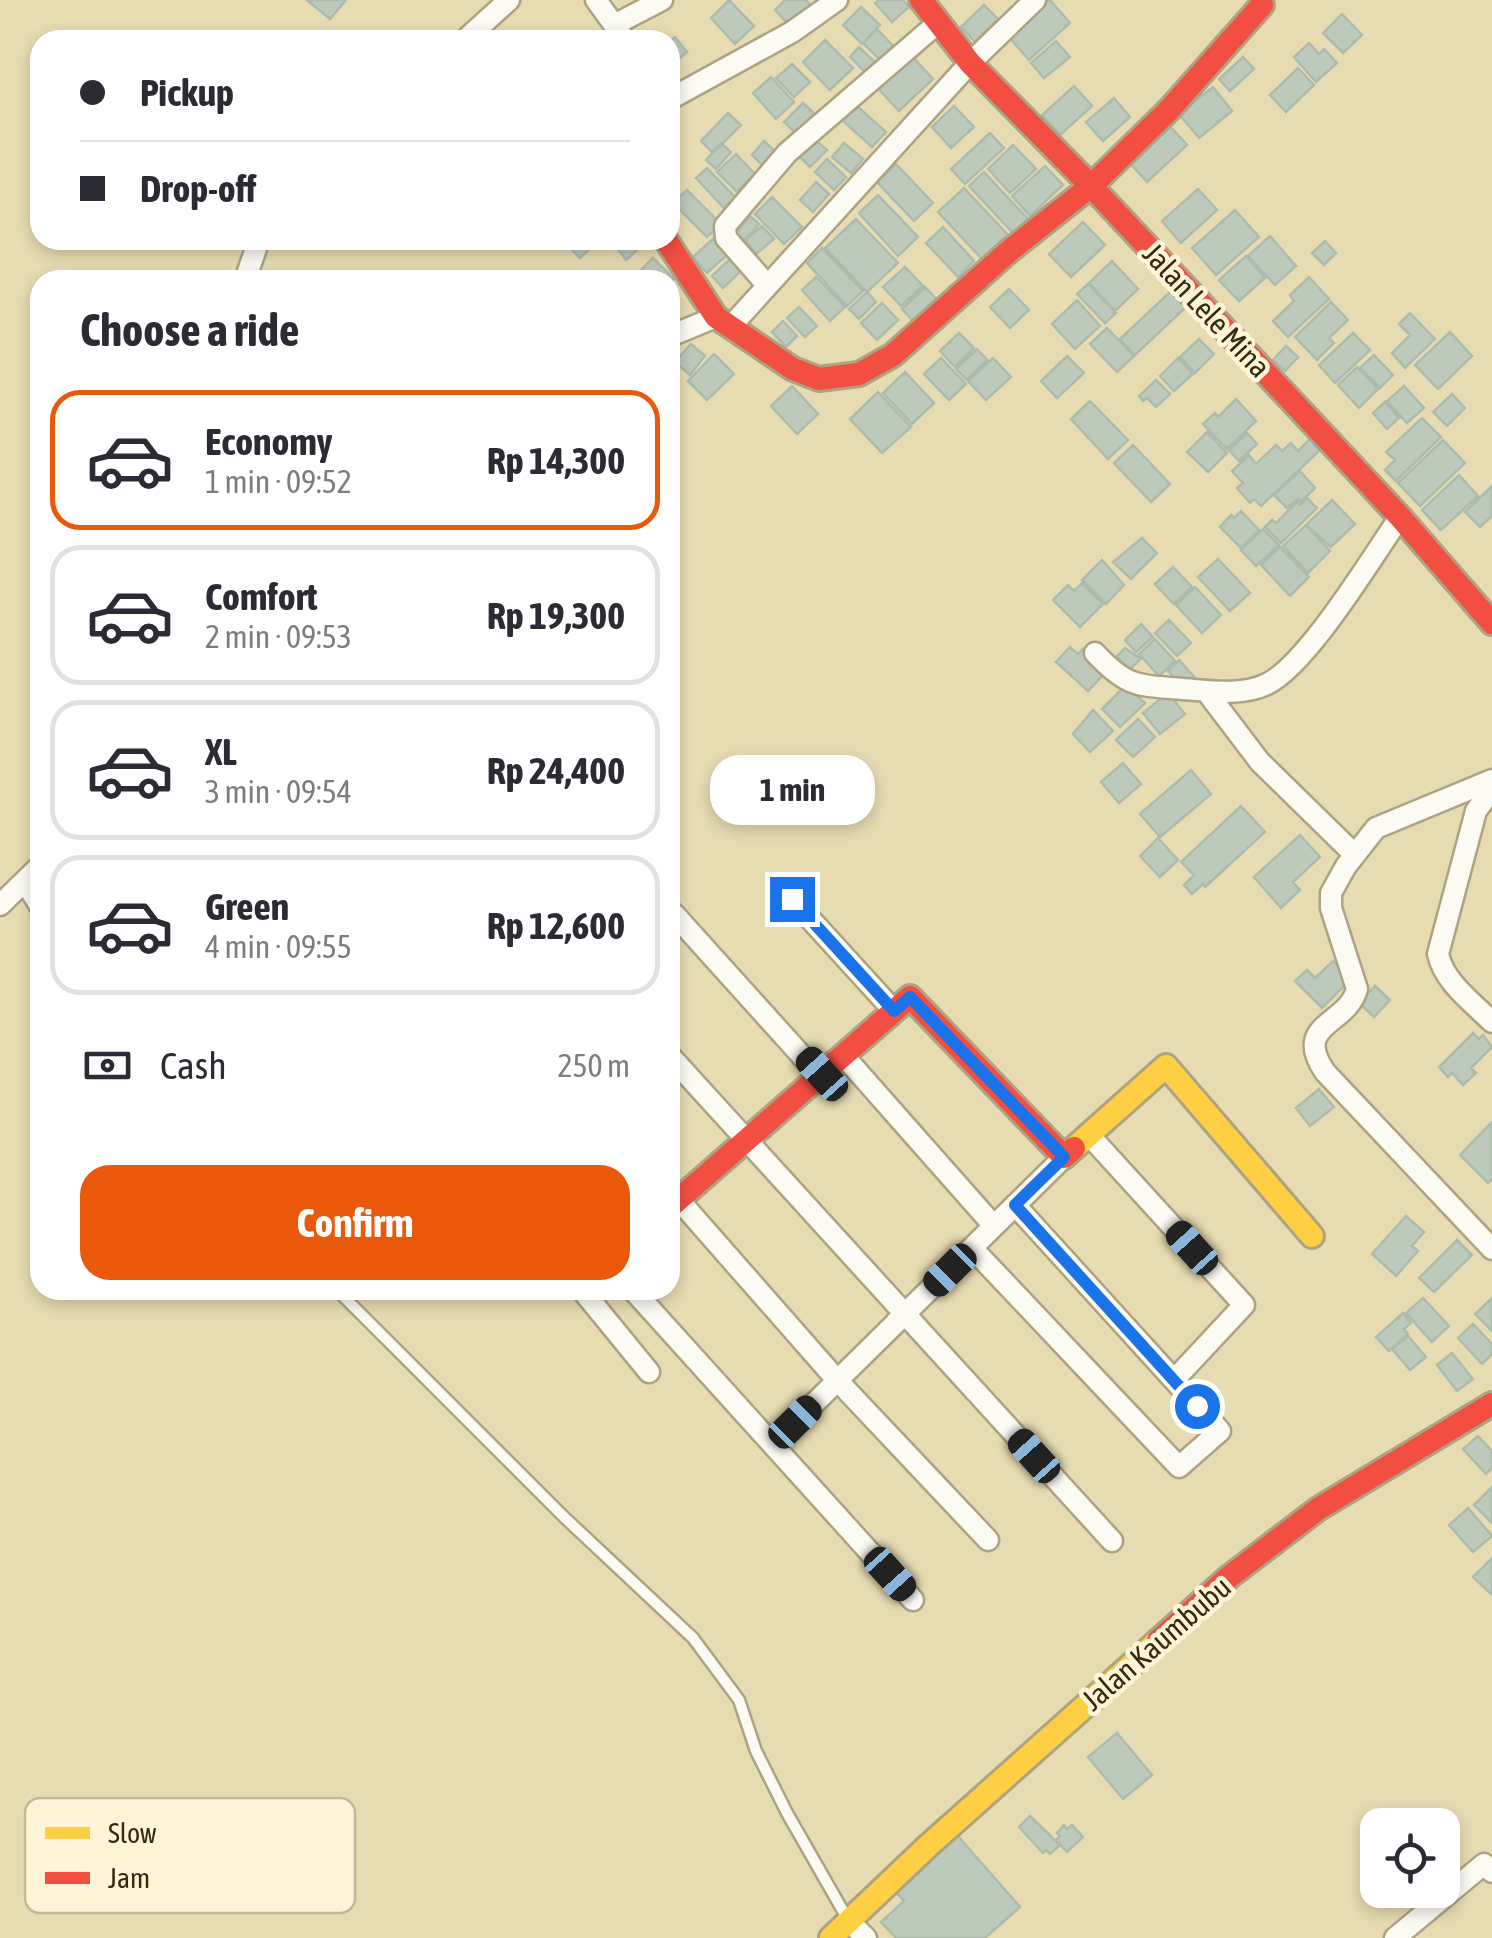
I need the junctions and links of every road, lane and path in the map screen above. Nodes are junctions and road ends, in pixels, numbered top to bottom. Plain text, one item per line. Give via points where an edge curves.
1 (509, 0) edge
2 (596, 0) edge
3 (662, 0) edge
4 (838, 0) edge
5 (921, 0) edge
6 (1035, 0) edge
7 (1262, 5) dead end
8 (938, 22) junction
9 (476, 30) edge
10 (618, 30) edge
11 (623, 30) edge
12 (970, 63) junction
13 (680, 94) edge
14 (1092, 186) junction
15 (673, 250) edge
16 (767, 285) junction
17 (724, 321) junction
18 (680, 333) edge
19 (1400, 517) junction
20 (1492, 622) edge
21 (1096, 653) dead end
22 (1206, 691) junction
23 (1492, 780) edge
24 (1492, 789) edge
25 (1354, 854) junction
26 (30, 876) edge
27 (21, 885) junction
28 (30, 899) edge
29 (792, 899) dead end
30 (0, 904) edge
31 (680, 921) edge
32 (894, 1011) junction
33 (1492, 1022) edge
34 (843, 1056) junction
35 (680, 1067) edge
36 (821, 1075) junction
37 (1089, 1135) junction
38 (748, 1138) junction
39 (1064, 1157) junction
40 (680, 1193) edge
41 (1015, 1205) junction
42 (680, 1207) edge
43 (994, 1226) junction
44 (1312, 1236) dead end
45 (972, 1248) junction
46 (1492, 1249) edge
47 (347, 1300) edge
48 (590, 1300) edge
49 (642, 1300) edge
50 (905, 1314) junction
51 (649, 1372) dead end
52 (837, 1380) junction
53 (1174, 1380) junction
54 (1492, 1404) edge
55 (774, 1443) junction
56 (988, 1540) dead end
57 (1112, 1540) dead end
58 (914, 1600) dead end
59 (1492, 1872) edge
60 (848, 1920) junction
61 (831, 1938) edge
62 (866, 1938) edge
63 (1395, 1938) edge

1 - 9 street
2 - 10 street
3 - 11 street
4 - 13 street
5 - 8 street, Jalan Lele Mina
6 - 12 street
7 - 14 street
8 - 12 street, Jalan Lele Mina
8 - 16 street via 787,154 726,226 726,238
12 - 14 street, Jalan Lele Mina
12 - 16 street
14 - 17 street via 902,348 860,374 819,379
14 - 19 street, Jalan Lele Mina
15 - 17 street
16 - 17 street
17 - 18 street
19 - 20 street, Jalan Lele Mina
19 - 22 street via 1285,671 1258,688
21 - 22 street via 1133,684
22 - 25 street via 1260,762
23 - 25 street via 1387,822
24 - 33 street via 1476,811 1438,954 1451,981
25 - 46 street via 1330,892 1357,989 1351,1004 1319,1030 1317,1060
26 - 27 street
27 - 28 lane
27 - 30 street
29 - 32 street
31 - 36 street
32 - 34 street
32 - 39 street via 910,997
34 - 36 street
34 - 43 street
35 - 38 street
36 - 38 street
37 - 39 street
37 - 44 street via 1166,1066
37 - 53 street via 1244,1304
38 - 40 street
38 - 50 street
39 - 41 street
41 - 43 street
41 - 53 street
42 - 52 street
43 - 45 street
45 - 50 street
45 - 53 street via 1178,1467 1220,1432
47 - 60 lane via 693,1638 739,1700 756,1751
48 - 51 street
49 - 55 street
50 - 52 street
50 - 57 street
52 - 55 street
52 - 56 street
54 - 60 street, Jalan Kaumbubu via 1318,1509 1229,1578
55 - 58 street
59 - 63 street via 1484,1864
60 - 61 street, Jalan Kaumbubu
60 - 62 street

